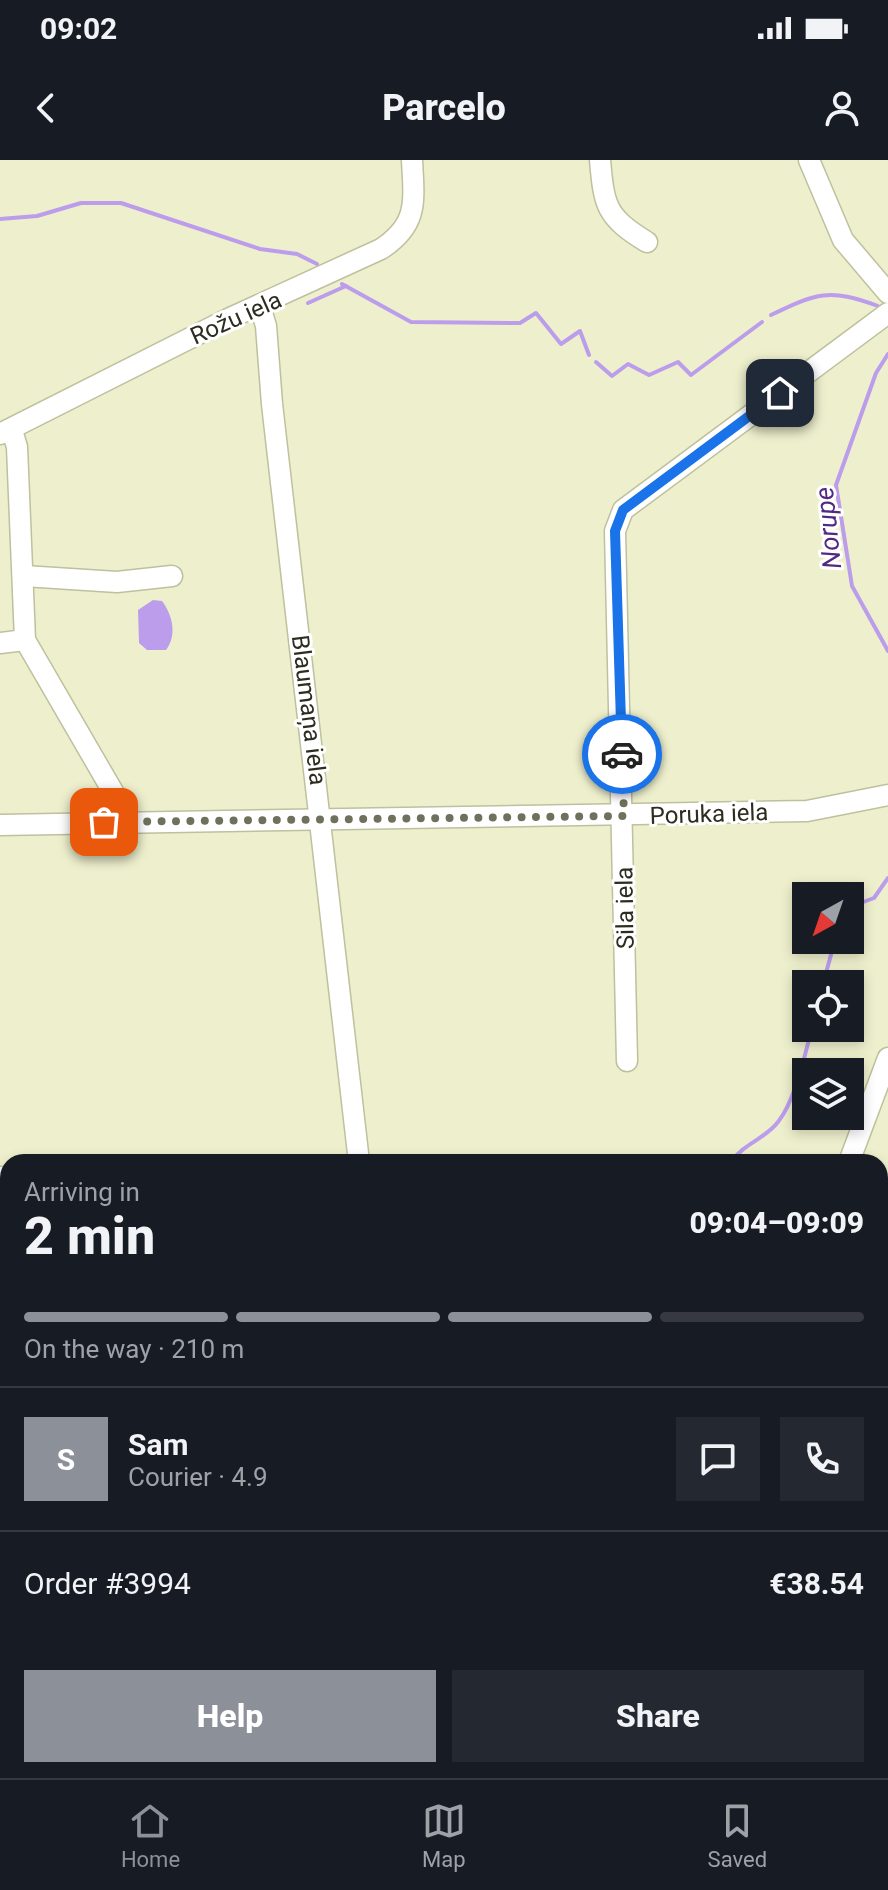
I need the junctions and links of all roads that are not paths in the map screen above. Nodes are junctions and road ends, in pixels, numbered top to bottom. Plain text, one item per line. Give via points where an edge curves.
1 (412, 160) edge
2 (600, 160) edge
3 (809, 160) edge
4 (647, 242) dead end
5 (888, 293) edge
6 (260, 306) junction
7 (888, 313) edge
8 (6, 432) edge
9 (24, 576) junction
10 (172, 576) dead end
11 (25, 640) junction
12 (0, 643) edge
13 (888, 795) edge
14 (624, 816) junction
15 (322, 820) junction
16 (130, 821) junction
17 (0, 825) edge
18 (888, 1058) edge
19 (627, 1061) dead end
20 (358, 1154) edge
21 (852, 1154) edge

1 - 6 street, Rožu iela via 411,218 392,242
2 - 4 street via 609,213
3 - 5 street via 843,240
6 - 8 street, Rožu iela
6 - 15 street, Blaumaņa iela
7 - 14 street, Sila iela via 623,510 615,531
8 - 9 street via 17,447
9 - 10 street via 117,582
9 - 11 street
11 - 12 street
11 - 16 street
13 - 14 street, Poruka iela via 807,811
14 - 15 street, Poruka iela
14 - 19 street, Sila iela
15 - 16 street, Poruka iela
15 - 20 street, Blaumaņa iela
16 - 17 street, Poruka iela
18 - 21 street

